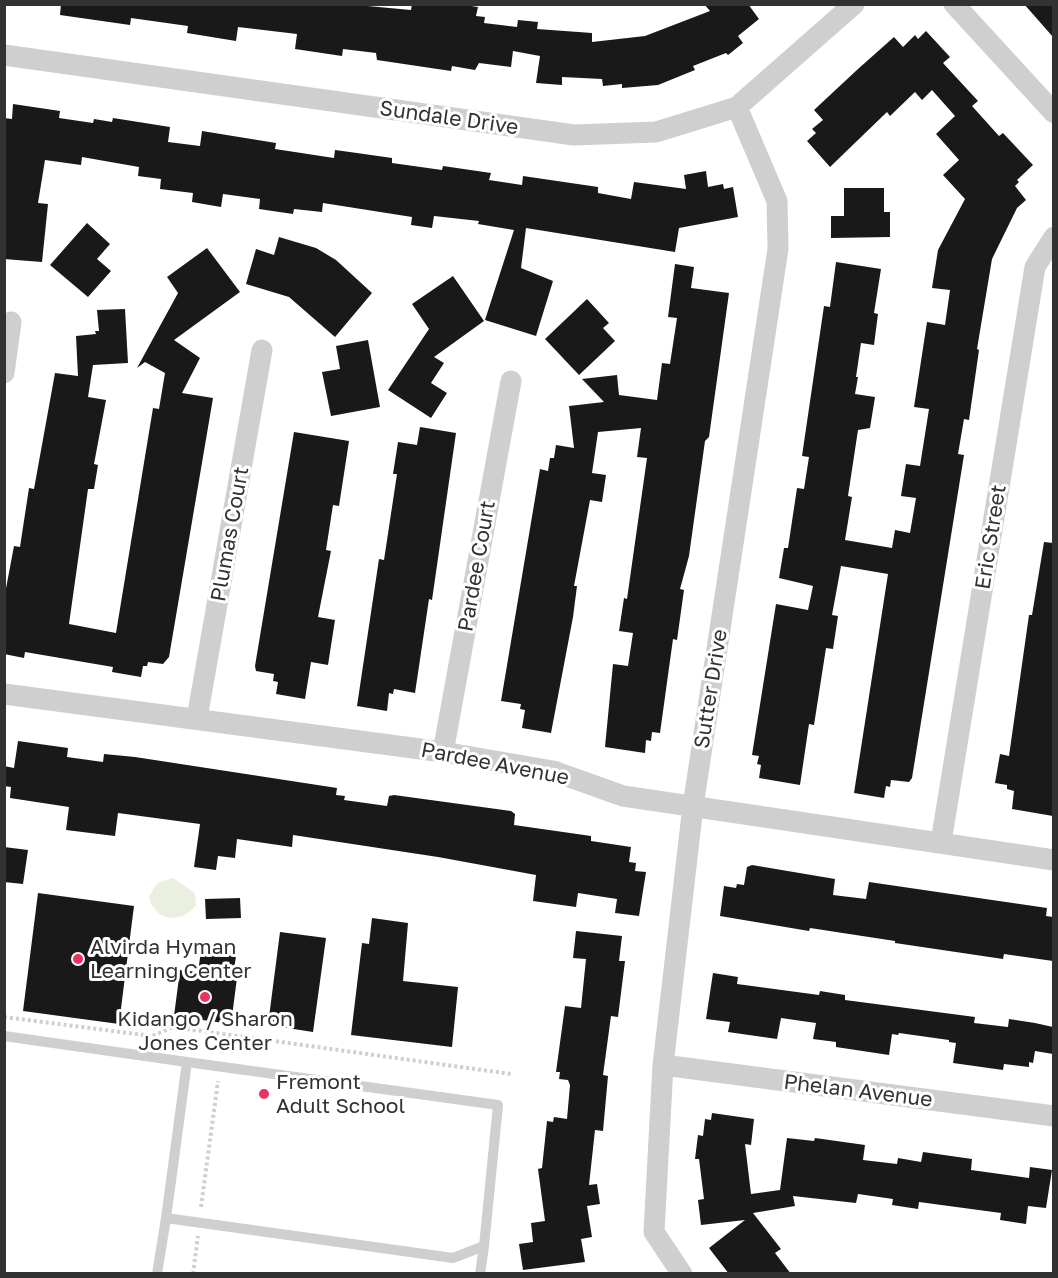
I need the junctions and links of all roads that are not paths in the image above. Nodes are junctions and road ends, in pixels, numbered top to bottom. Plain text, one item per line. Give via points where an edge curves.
1 (854, 4) edge
2 (954, 4) edge
3 (4, 55) edge
4 (738, 107) junction
5 (1053, 113) edge
6 (1053, 237) edge
7 (11, 322) dead end
8 (262, 350) dead end
9 (4, 373) edge
10 (511, 381) dead end
11 (4, 694) edge
12 (197, 718) junction
13 (443, 752) junction
14 (693, 806) junction
15 (941, 842) junction
16 (1053, 860) edge
17 (4, 1036) edge
18 (187, 1062) junction
19 (663, 1065) junction
20 (1053, 1116) edge
21 (166, 1218) junction
22 (484, 1246) junction
23 (157, 1274) edge
24 (480, 1274) edge
25 (682, 1274) edge

1 - 4 street, Sundale Drive
2 - 5 street
3 - 4 street, Sundale Drive via 574,135 656,132
4 - 14 street, Sutter Drive via 777,201 778,249
6 - 15 street, Eric Street via 1035,267
7 - 9 street
8 - 12 street, Plumas Court
10 - 13 street, Pardee Court
11 - 12 street, Pardee Avenue
12 - 13 street, Pardee Avenue
13 - 14 street, Pardee Avenue via 553,771 623,796
14 - 15 street, Pardee Avenue
14 - 19 street, Sutter Drive
15 - 16 street, Pardee Avenue
17 - 18 lane
18 - 21 lane
18 - 22 lane via 498,1106
19 - 20 street, Phelan Avenue
19 - 25 street, Sutter Drive via 654,1232
21 - 22 lane via 453,1258
21 - 23 lane
22 - 24 lane

